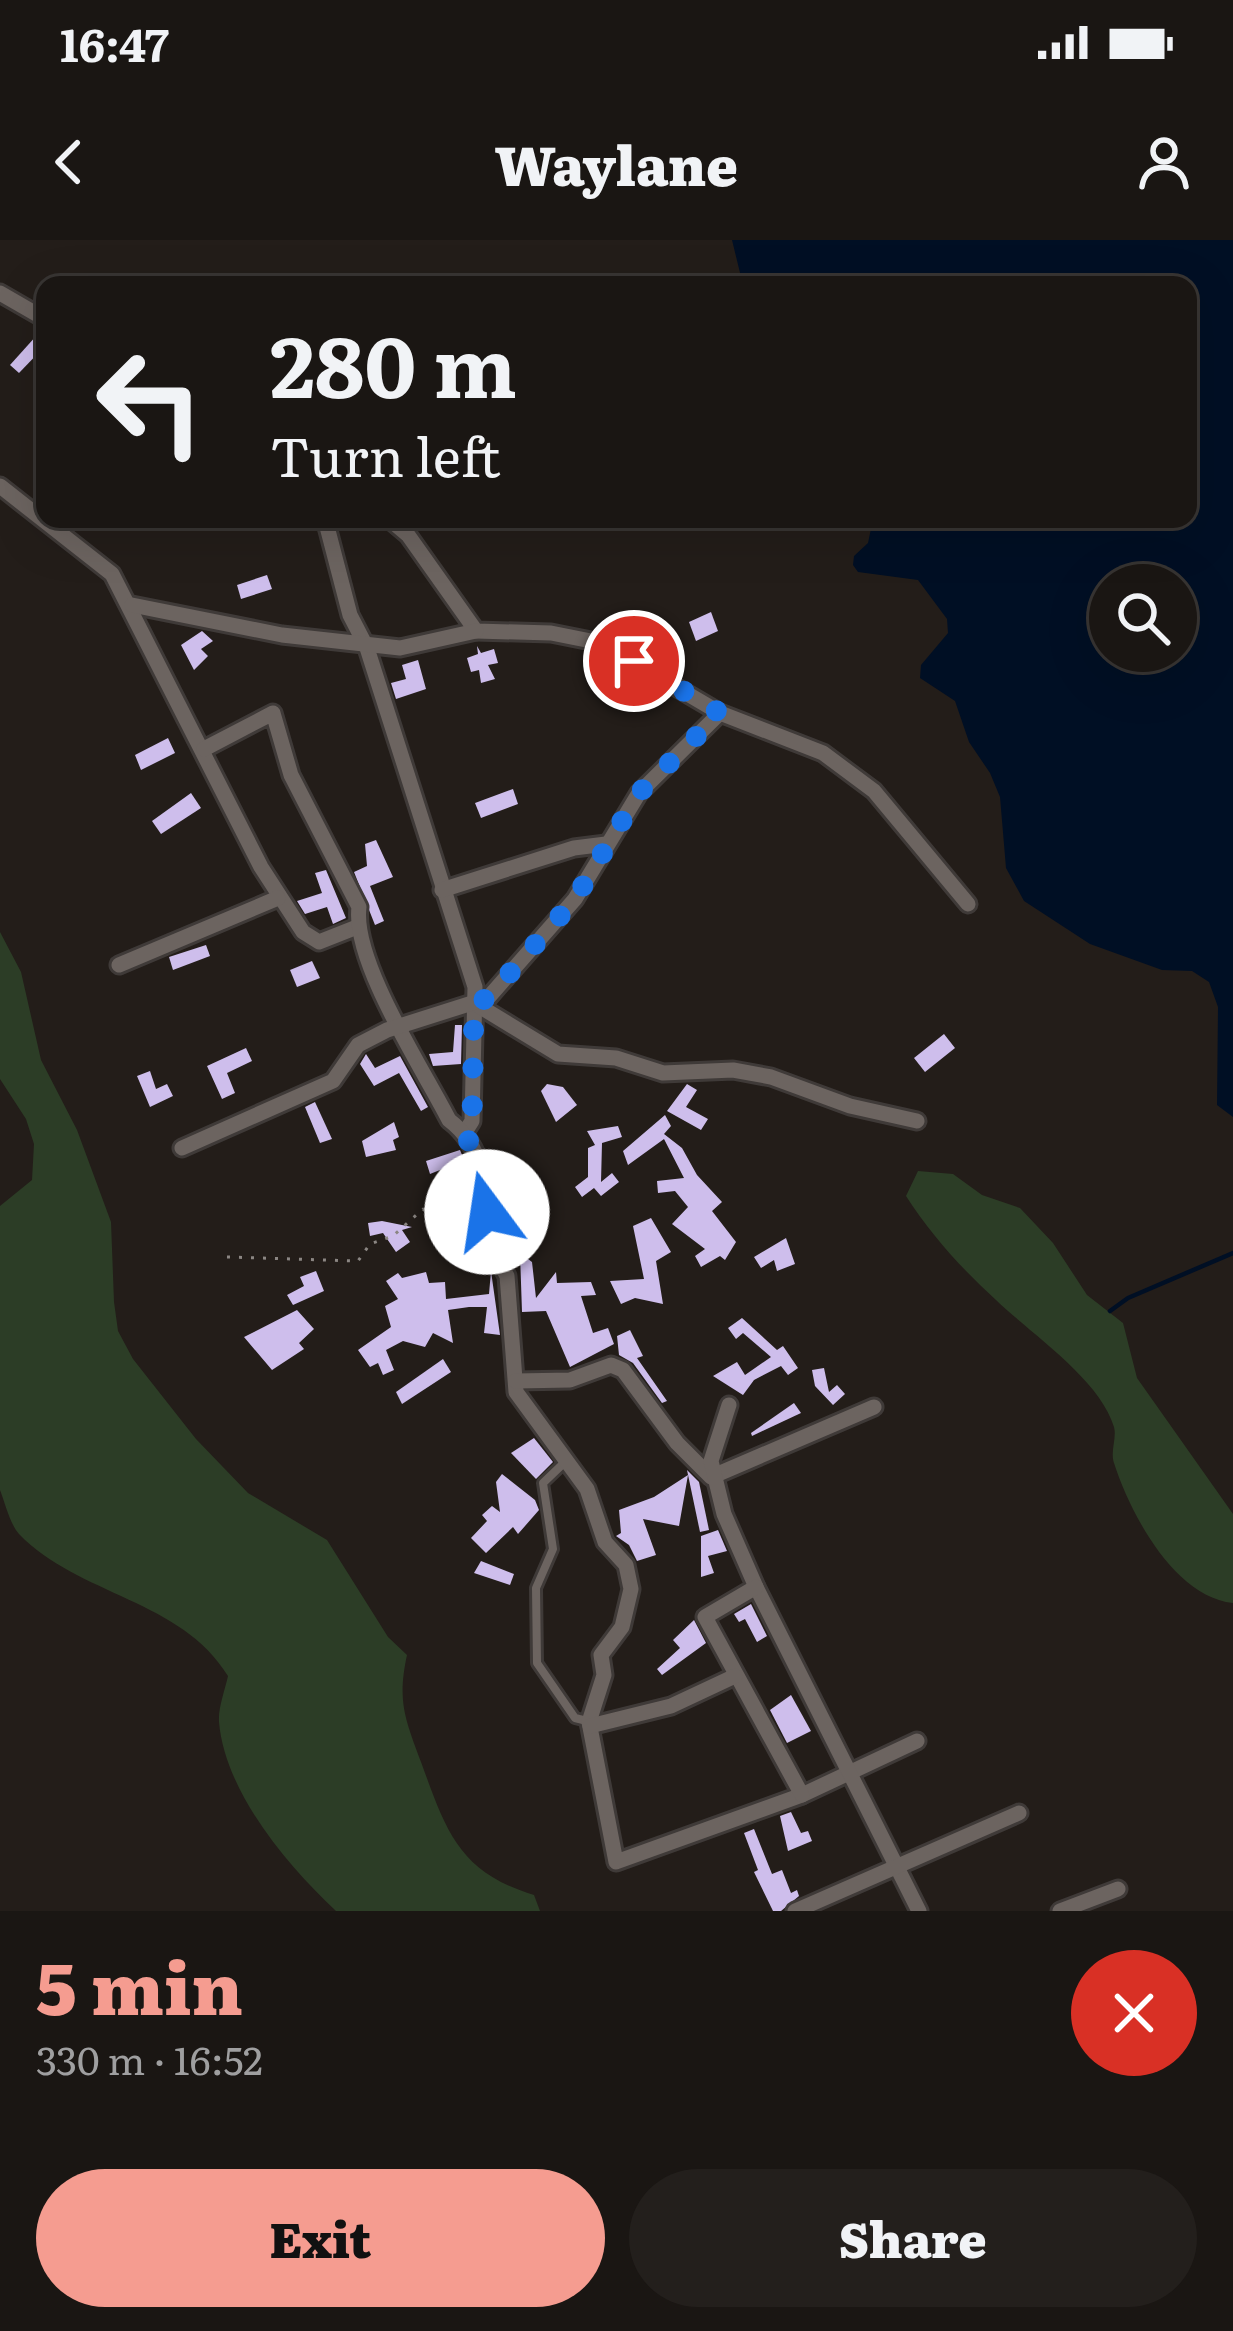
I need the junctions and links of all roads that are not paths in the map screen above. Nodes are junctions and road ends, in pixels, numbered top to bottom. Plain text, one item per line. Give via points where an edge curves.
1 (0, 293) edge
2 (36, 314) edge
3 (0, 486) edge
4 (36, 512) edge
5 (57, 528) edge
6 (327, 528) edge
7 (400, 528) edge
8 (132, 604) junction
9 (476, 631) junction
10 (364, 643) junction
11 (720, 713) junction
12 (204, 749) junction
13 (606, 844) junction
14 (442, 890) junction
15 (278, 898) junction
16 (968, 904) dead end
17 (357, 927) junction
18 (119, 965) dead end
19 (474, 1003) junction
20 (401, 1024) junction
21 (917, 1120) dead end
22 (465, 1132) junction
23 (182, 1148) dead end
24 (516, 1381) junction
25 (729, 1405) dead end
26 (874, 1407) dead end
27 (566, 1461) junction
28 (712, 1477) junction
29 (756, 1587) junction
30 (735, 1676) junction
31 (589, 1724) junction
32 (916, 1741) dead end
33 (851, 1772) junction
34 (802, 1795) junction
35 (1019, 1813) dead end
36 (896, 1863) junction
37 (1118, 1889) dead end
38 (795, 1911) edge
39 (920, 1911) edge
40 (1060, 1911) edge

1 - 2 street
3 - 4 street
5 - 8 street via 112,574
6 - 10 street
7 - 9 street
8 - 10 street
8 - 12 street via 152,660
9 - 10 street via 400,648
9 - 11 street via 601,643
10 - 14 street
11 - 13 street via 639,793
11 - 16 street via 823,753 874,791
12 - 15 street
12 - 17 street via 273,713 291,776 359,907
13 - 14 street
13 - 19 street via 558,920 488,998
14 - 19 street
15 - 17 street via 319,942
15 - 18 street
17 - 20 street
19 - 20 street
19 - 21 street via 558,1054 663,1072 733,1070
19 - 22 street via 472,1121
20 - 22 street via 449,1120
20 - 23 street via 358,1045 333,1081
22 - 24 street via 490,1194 482,1232 507,1276
24 - 27 street
24 - 28 street via 570,1380 611,1365 623,1370
25 - 28 street
26 - 28 street
27 - 31 street via 632,1588 622,1627 601,1655 604,1675
27 - 31 lane via 544,1483 553,1549 536,1588 537,1663 574,1718
28 - 29 street
29 - 30 street via 705,1617
29 - 33 street
30 - 31 street via 671,1706
30 - 34 street
31 - 34 street via 616,1862
32 - 33 street
33 - 34 street
33 - 36 street
35 - 36 street
36 - 38 street
36 - 39 street
37 - 40 street

